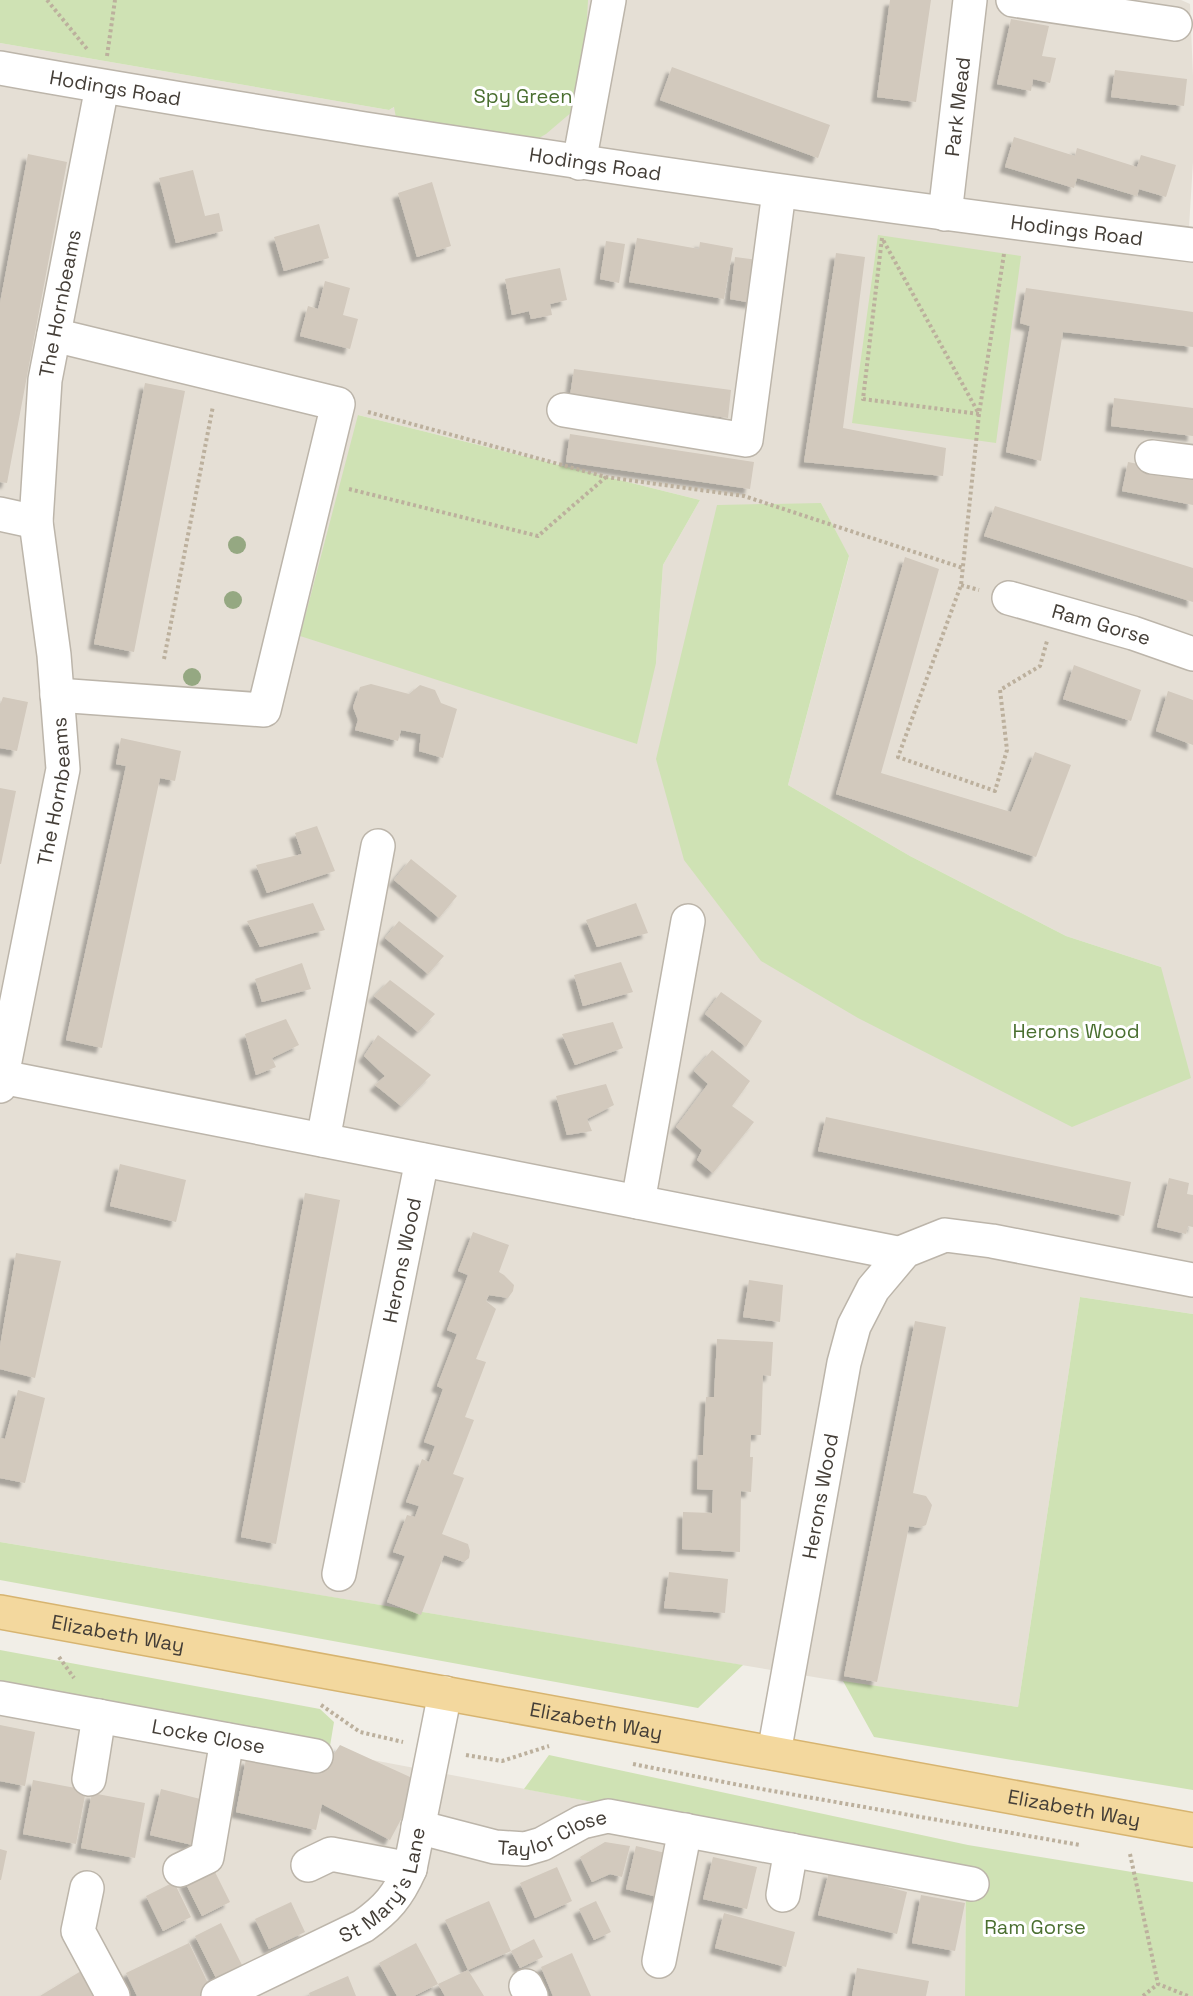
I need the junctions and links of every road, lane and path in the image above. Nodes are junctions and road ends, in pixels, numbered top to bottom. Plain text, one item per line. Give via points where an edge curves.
1 (47, 0) edge
2 (115, 0) edge
3 (609, 0) edge
4 (970, 0) edge
5 (1013, 0) edge
6 (1175, 24) dead end
7 (0, 68) edge
8 (103, 78) junction
9 (579, 163) junction
10 (779, 192) junction
11 (945, 214) junction
12 (1009, 222) junction
13 (1193, 245) edge
14 (54, 335) junction
15 (219, 376) junction
16 (338, 404) junction
17 (564, 410) dead end
18 (979, 414) junction
19 (1152, 457) dead end
20 (1193, 462) edge
21 (606, 477) junction
22 (319, 482) junction
23 (0, 514) edge
24 (36, 522) junction
25 (963, 568) junction
26 (1009, 598) dead end
27 (1056, 612) junction
28 (1193, 654) edge
29 (164, 658) dead end
30 (57, 695) junction
31 (378, 846) dead end
32 (688, 921) dead end
33 (13, 949) edge
34 (1, 1081) edge
35 (323, 1140) junction
36 (422, 1160) junction
37 (638, 1202) junction
38 (902, 1254) junction
39 (1193, 1280) edge
40 (339, 1574) dead end
41 (0, 1612) edge
42 (58, 1657) dead end
43 (70, 1659) dead end
44 (445, 1693) junction
45 (0, 1698) edge
46 (310, 1703) dead end
47 (99, 1716) junction
48 (227, 1740) junction
49 (550, 1746) dead end
50 (435, 1749) junction
51 (774, 1753) junction
52 (316, 1756) dead end
53 (628, 1762) dead end
54 (89, 1779) dead end
55 (418, 1827) junction
56 (684, 1830) junction
57 (1193, 1830) edge
58 (1084, 1846) dead end
59 (791, 1850) junction
60 (1119, 1852) dead end
61 (1130, 1854) junction
62 (1141, 1856) dead end
63 (308, 1865) dead end
64 (410, 1869) junction
65 (180, 1870) dead end
66 (972, 1884) dead end
67 (87, 1888) dead end
68 (783, 1895) dead end
69 (659, 1961) dead end
70 (1158, 1984) junction
71 (113, 1996) edge
72 (218, 1996) edge
73 (1143, 1996) edge
74 (1188, 1996) edge

1 - 8 path
2 - 8 path
3 - 9 street
4 - 11 street, Park Mead
5 - 6 street
7 - 8 street, Hodings Road
8 - 9 street, Hodings Road
8 - 14 street, The Hornbeams
9 - 10 street, Hodings Road
10 - 11 street, Hodings Road
10 - 17 street via 746,440
11 - 12 street, Hodings Road
12 - 13 street, Hodings Road
12 - 18 path
14 - 15 street
14 - 24 street, The Hornbeams via 45,380
15 - 16 street
15 - 29 path
16 - 21 path
16 - 22 street
18 - 18 path via 863,399 882,238 910,290
18 - 25 path
19 - 20 street
21 - 22 path via 538,536
21 - 25 path via 744,496
22 - 30 street via 264,710
23 - 24 street
24 - 30 street, The Hornbeams
25 - 27 path via 961,585 898,757 995,791 1007,750 1000,690 1040,666
26 - 27 street, Ram Gorse
27 - 28 street, Ram Gorse
30 - 33 street, The Hornbeams via 63,769
31 - 35 street
32 - 37 street
33 - 34 street, The Hornbeams
34 - 35 street
35 - 36 street
36 - 37 street
36 - 40 street, Herons Wood
37 - 38 street
38 - 39 street, Herons Wood via 945,1235
38 - 51 street, Herons Wood via 873,1288 854,1326 844,1363
41 - 44 main road, Elizabeth Way
42 - 43 path
44 - 50 street, St Mary's Lane
44 - 51 main road, Elizabeth Way
45 - 47 street, Locke Close
46 - 50 path via 321,1705 360,1732
47 - 48 street, Locke Close
47 - 54 street
48 - 52 street, Locke Close
48 - 65 street via 207,1857
49 - 50 path via 502,1761
50 - 55 street, St Mary's Lane
51 - 57 main road, Elizabeth Way
53 - 58 path
55 - 56 street, Taylor Close via 495,1847 525,1849 542,1845 582,1822 608,1816
55 - 64 street, St Mary's Lane
56 - 59 street, Taylor Close
56 - 69 street
59 - 66 street, Taylor Close
59 - 68 street
60 - 61 path
61 - 62 path
61 - 70 path
63 - 64 street via 331,1854
64 - 72 street, St Mary's Lane via 401,1890 383,1912 363,1926
67 - 71 street via 78,1931
70 - 73 path
70 - 74 path

